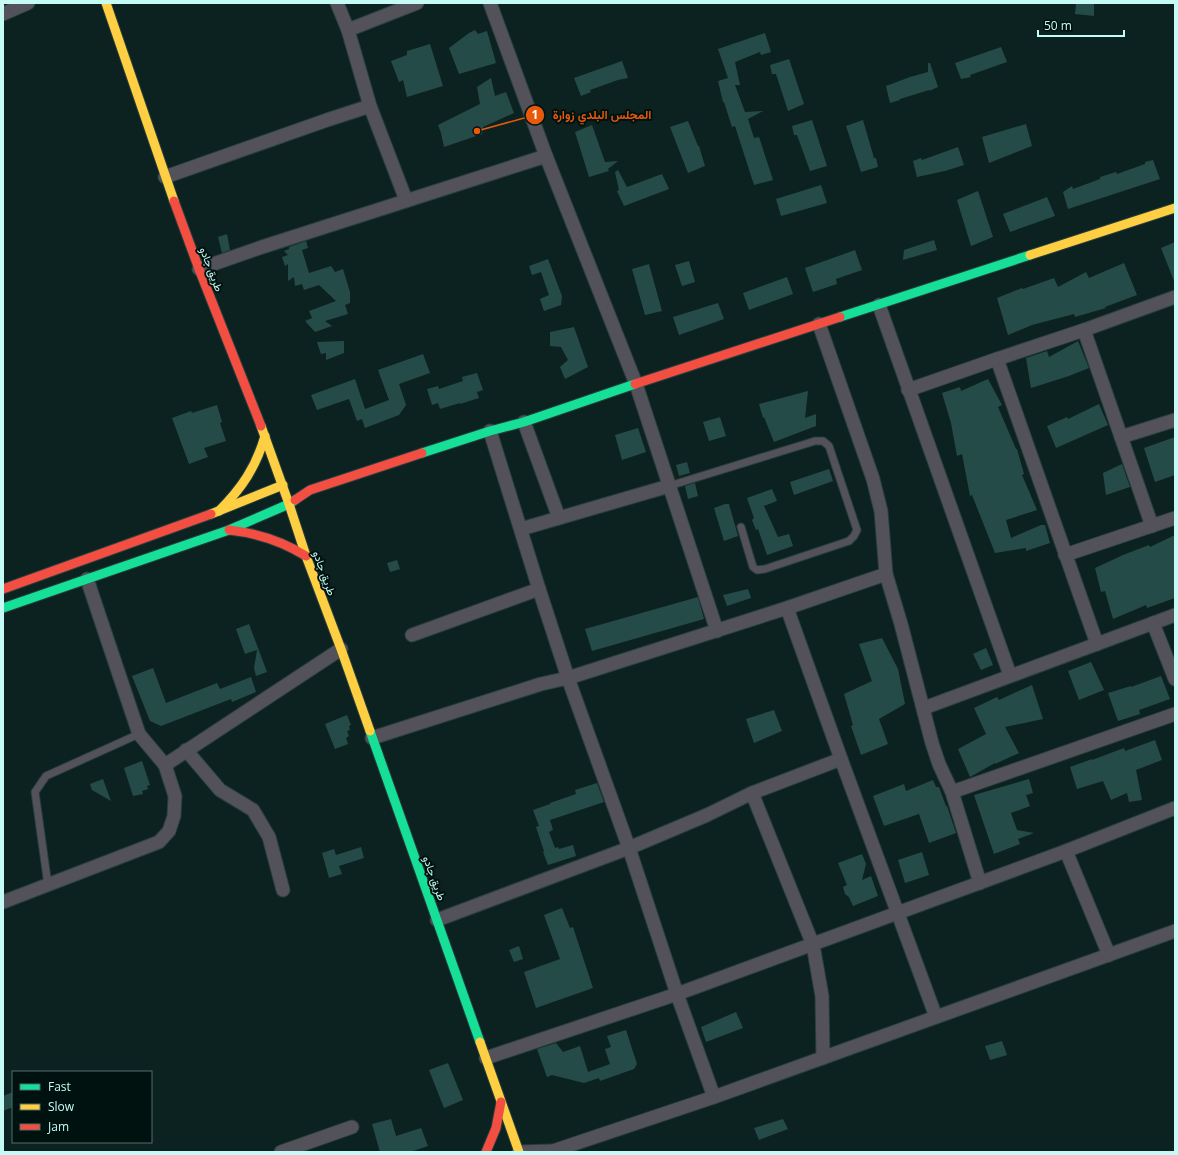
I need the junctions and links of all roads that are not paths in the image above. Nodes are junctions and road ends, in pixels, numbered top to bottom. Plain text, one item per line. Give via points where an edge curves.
1 (28, 3) edge
2 (106, 3) edge
3 (337, 3) edge
4 (417, 3) edge
5 (490, 3) edge
6 (3, 14) edge
7 (348, 30) junction
8 (370, 106) junction
9 (546, 156) junction
10 (165, 177) junction
11 (406, 200) junction
12 (1175, 208) edge
13 (199, 269) junction
14 (1175, 297) edge
15 (879, 305) junction
16 (819, 324) junction
17 (1084, 330) junction
18 (997, 359) junction
19 (636, 384) junction
20 (908, 390) junction
21 (1175, 420) edge
22 (524, 422) junction
23 (490, 431) junction
24 (265, 436) junction
25 (1121, 437) junction
26 (282, 485) junction
27 (669, 486) junction
28 (310, 490) junction
29 (289, 504) junction
30 (219, 511) junction
31 (559, 518) junction
32 (1175, 518) edge
33 (1152, 526) junction
34 (741, 527) dead end
35 (521, 529) junction
36 (229, 530) junction
37 (1065, 555) junction
38 (306, 556) junction
39 (886, 574) junction
40 (87, 579) junction
41 (3, 589) edge
42 (539, 589) junction
43 (3, 608) edge
44 (787, 608) junction
45 (1175, 615) edge
46 (1154, 623) junction
47 (717, 631) junction
48 (412, 635) dead end
49 (1097, 644) junction
50 (341, 649) junction
51 (1010, 676) junction
52 (568, 678) junction
53 (1175, 679) edge
54 (924, 708) junction
55 (1175, 714) edge
56 (139, 734) junction
57 (372, 738) junction
58 (186, 750) junction
59 (841, 759) junction
60 (165, 765) junction
61 (952, 792) junction
62 (752, 793) junction
63 (1175, 808) edge
64 (629, 848) junction
65 (1066, 851) junction
66 (980, 884) junction
67 (48, 885) junction
68 (283, 890) dead end
69 (3, 902) edge
70 (899, 913) junction
71 (437, 920) junction
72 (1175, 931) edge
73 (813, 945) junction
74 (1109, 955) junction
75 (677, 994) junction
76 (936, 1017) junction
77 (486, 1058) junction
78 (823, 1058) junction
79 (714, 1097) junction
80 (501, 1101) junction
81 (352, 1127) dead end
82 (550, 1151) edge
83 (281, 1152) edge
84 (486, 1152) edge
85 (518, 1152) edge

1 - 6 street
2 - 10 main road, طريق جادو
3 - 7 street
4 - 7 street
5 - 9 street
7 - 8 street
8 - 10 street
8 - 11 street
9 - 11 street
9 - 19 street
10 - 13 main road, طريق جادو
11 - 13 street
12 - 15 main road
13 - 24 main road, طريق جادو
14 - 17 street
15 - 16 main road
15 - 20 street
16 - 19 main road
16 - 39 street via 874,479 881,511
17 - 18 street
17 - 25 street
18 - 20 street
18 - 37 street
19 - 22 main road
19 - 27 street
20 - 51 street
21 - 25 street
22 - 23 main road
22 - 31 street
23 - 28 main road
23 - 35 street
24 - 26 main road, طريق جادو
24 - 30 main road via 249,478
25 - 33 street
26 - 28 street
26 - 29 main road, طريق جادو
26 - 30 main road
27 - 31 street
27 - 34 lane via 815,441 823,441 829,446 857,530 849,541 757,570
27 - 47 street
28 - 29 main road
29 - 36 main road
29 - 38 main road, طريق جادو
30 - 41 main road
31 - 35 street
32 - 33 street
33 - 37 street
35 - 42 street
36 - 38 main road via 245,531 277,540
36 - 40 main road
37 - 49 street
38 - 50 main road, طريق جادو
39 - 44 street
39 - 54 street
40 - 43 main road
40 - 56 street
42 - 48 street
42 - 52 street
44 - 47 street
44 - 59 street
45 - 46 street
46 - 49 street
46 - 53 street
47 - 52 street
49 - 51 street
50 - 57 main road, طريق جادو
50 - 58 street
51 - 54 street
52 - 57 street via 541,684
52 - 64 street
54 - 61 street via 939,764
55 - 61 street
56 - 60 street
56 - 67 lane via 46,776 35,792
57 - 71 main road, طريق جادو
58 - 60 street
58 - 68 street via 220,790 253,810 268,837
59 - 62 street
59 - 70 street
60 - 67 street via 175,796 174,816 169,831 159,842
61 - 66 street
62 - 64 street via 708,815
62 - 73 street
63 - 65 street
64 - 71 street
64 - 75 street
65 - 66 street
65 - 74 street
66 - 70 street
67 - 69 street
70 - 73 street
70 - 76 street
71 - 77 main road, طريق جادو
72 - 74 street
73 - 75 street
73 - 78 street via 822,996
74 - 76 street
75 - 77 street
75 - 79 street
76 - 78 street
77 - 80 main road, طريق جادو
78 - 79 street
79 - 82 street
80 - 84 main road via 497,1129
80 - 85 main road, طريق جادو
81 - 83 street
82 - 85 street

